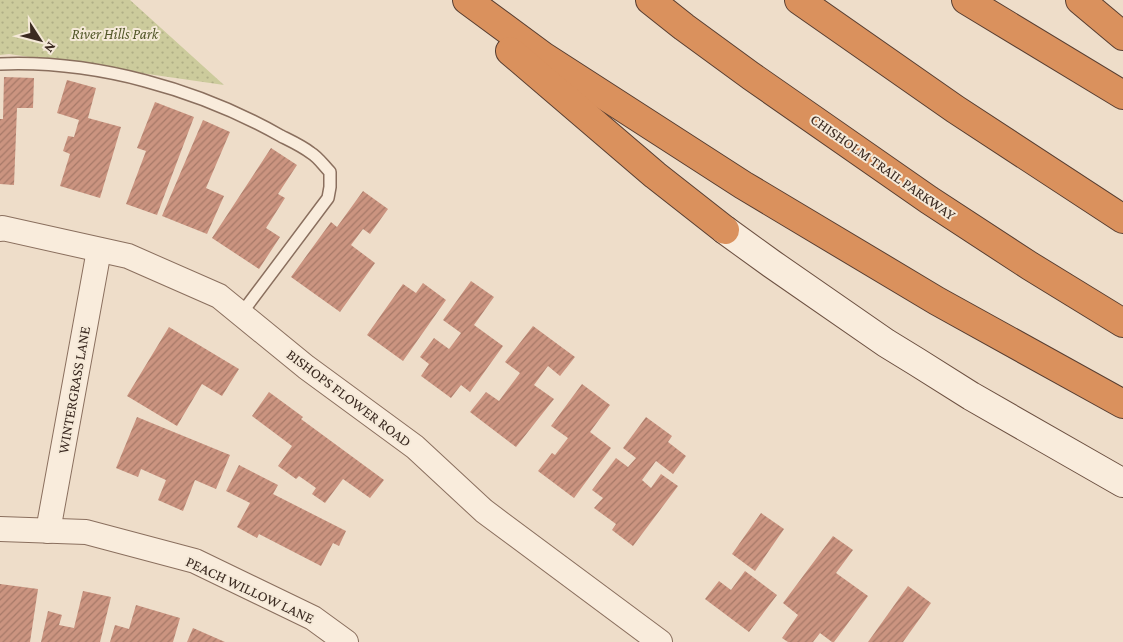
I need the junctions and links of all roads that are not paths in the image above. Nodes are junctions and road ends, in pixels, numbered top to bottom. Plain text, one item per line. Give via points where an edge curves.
1 (457, 0) edge
2 (467, 0) edge
3 (650, 0) edge
4 (798, 0) edge
5 (966, 0) edge
6 (1080, 0) edge
7 (1123, 36) edge
8 (0, 64) edge
9 (1123, 96) edge
10 (1123, 219) edge
11 (0, 229) edge
12 (724, 230) joint
13 (99, 250) junction
14 (241, 314) junction
15 (1123, 323) edge
16 (1123, 404) edge
17 (1123, 483) edge
18 (0, 529) edge
19 (48, 531) junction
20 (346, 642) edge
21 (660, 642) edge

1 - 12 highway via 536,74
2 - 16 highway via 543,56 743,186
3 - 15 highway, CHISHOLM TRAIL PARKWAY via 751,76 929,200
4 - 10 highway via 955,109
5 - 9 highway
6 - 7 highway
8 - 14 lane via 28,62 152,82 207,100 312,153 330,172 328,198
11 - 13 street, BISHOPS FLOWER ROAD
12 - 17 main road via 970,396
13 - 14 street, BISHOPS FLOWER ROAD via 128,256 219,296
13 - 19 street, WINTERGRASS LANE
14 - 21 street, BISHOPS FLOWER ROAD via 306,367 415,447 484,511
18 - 19 street, PEACH WILLOW LANE
19 - 20 street, PEACH WILLOW LANE via 86,532 195,561 313,618

